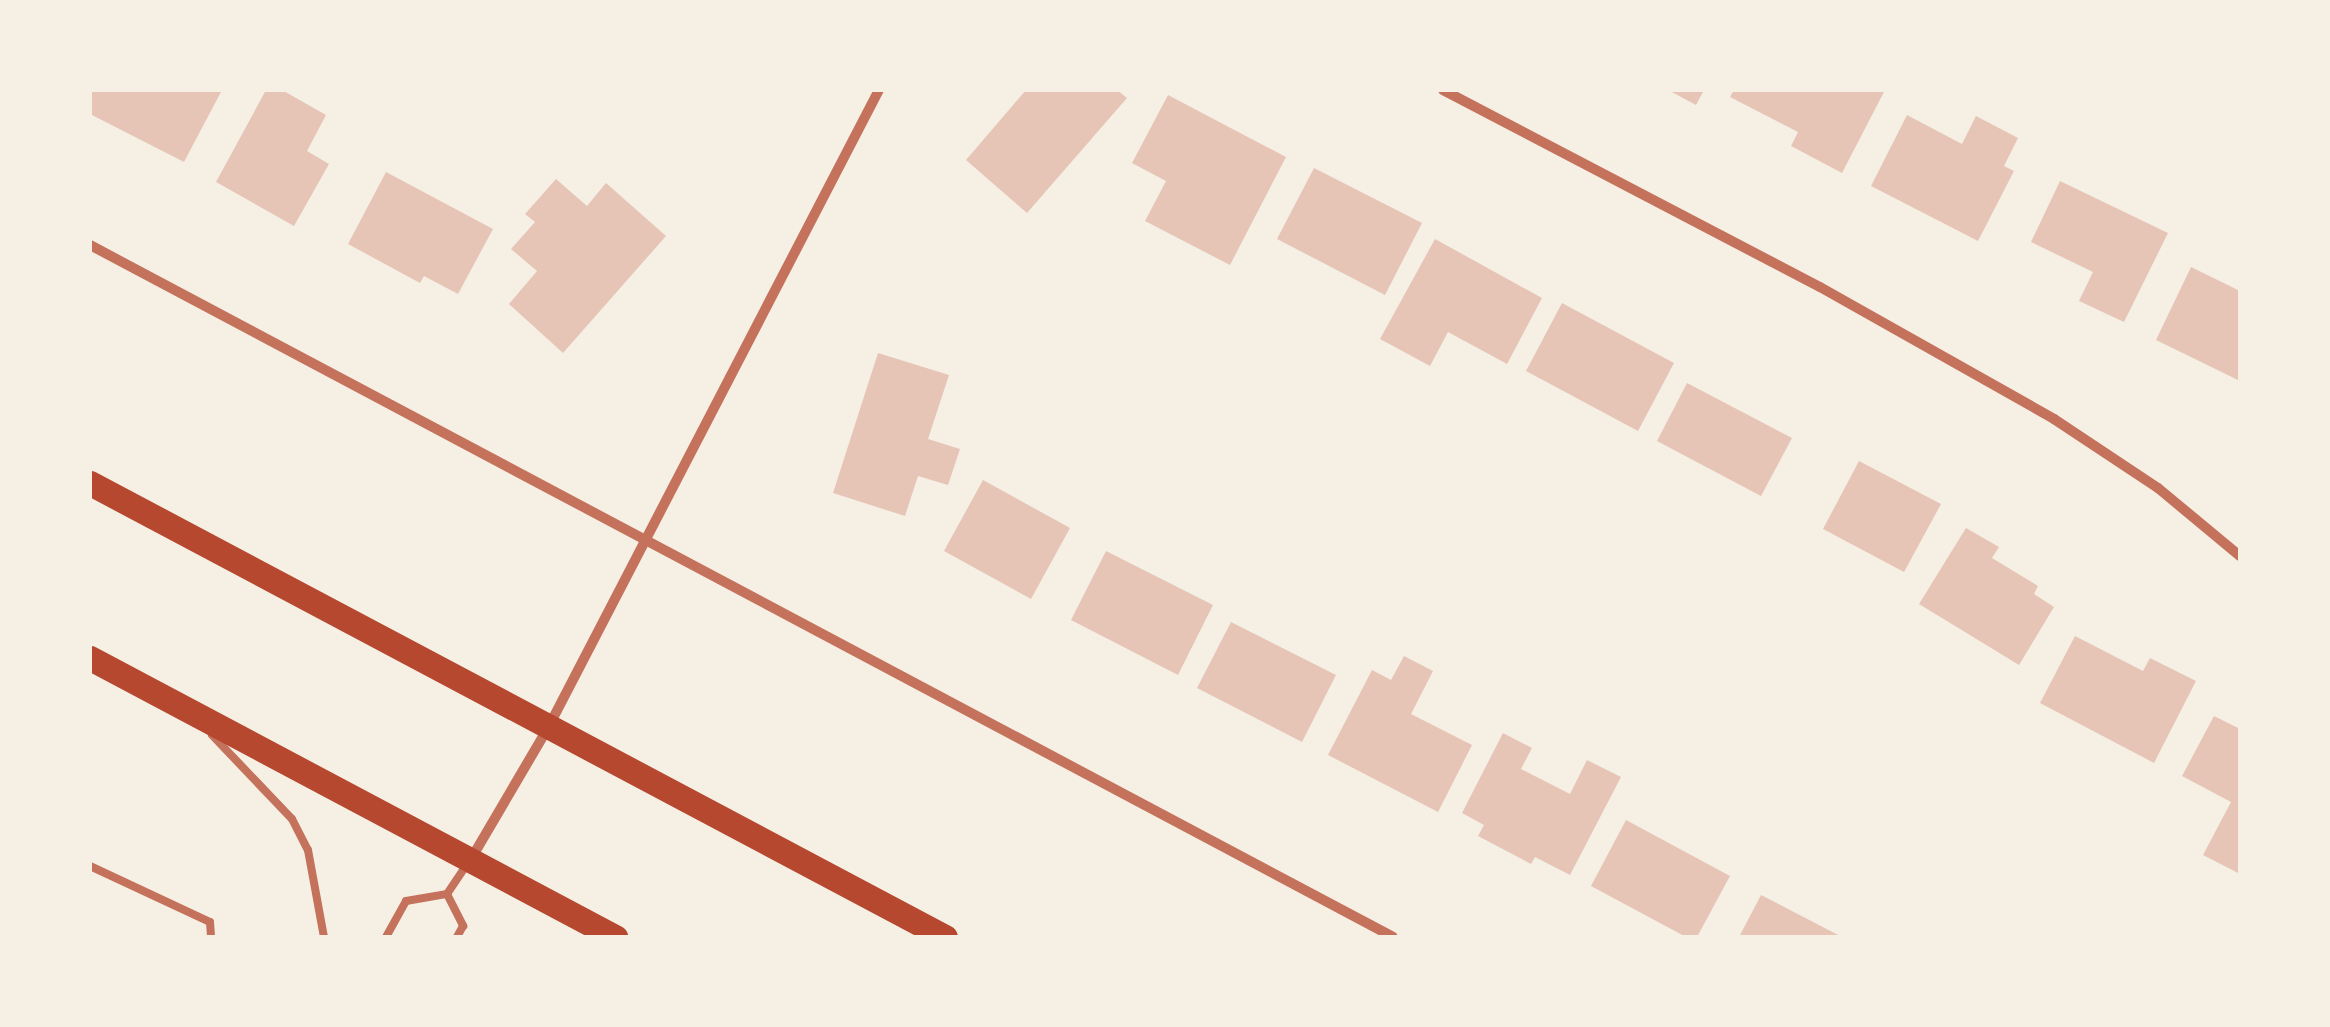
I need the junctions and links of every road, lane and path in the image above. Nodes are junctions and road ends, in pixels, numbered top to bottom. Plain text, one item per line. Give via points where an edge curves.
1 (879, 90) edge
2 (1443, 90) edge
3 (90, 245) edge
4 (90, 483) edge
5 (646, 540) junction
6 (2240, 556) edge
7 (90, 658) edge
8 (184, 708) junction
9 (549, 726) junction
10 (470, 860) junction
11 (90, 866) edge
12 (447, 894) junction
13 (211, 937) edge
14 (324, 937) edge
15 (386, 937) edge
16 (457, 937) edge
17 (615, 937) edge
18 (945, 937) edge
19 (1393, 937) edge

1 - 5 street
2 - 6 street via 1820,286 2054,419 2158,488
3 - 5 street
4 - 9 main road
5 - 9 street
5 - 19 street
7 - 8 main road
8 - 10 main road
8 - 14 lane via 292,818 308,850
9 - 10 street
9 - 18 main road
10 - 12 lane
10 - 17 main road
11 - 13 lane via 210,922
12 - 15 lane via 406,900
12 - 16 lane via 463,926

